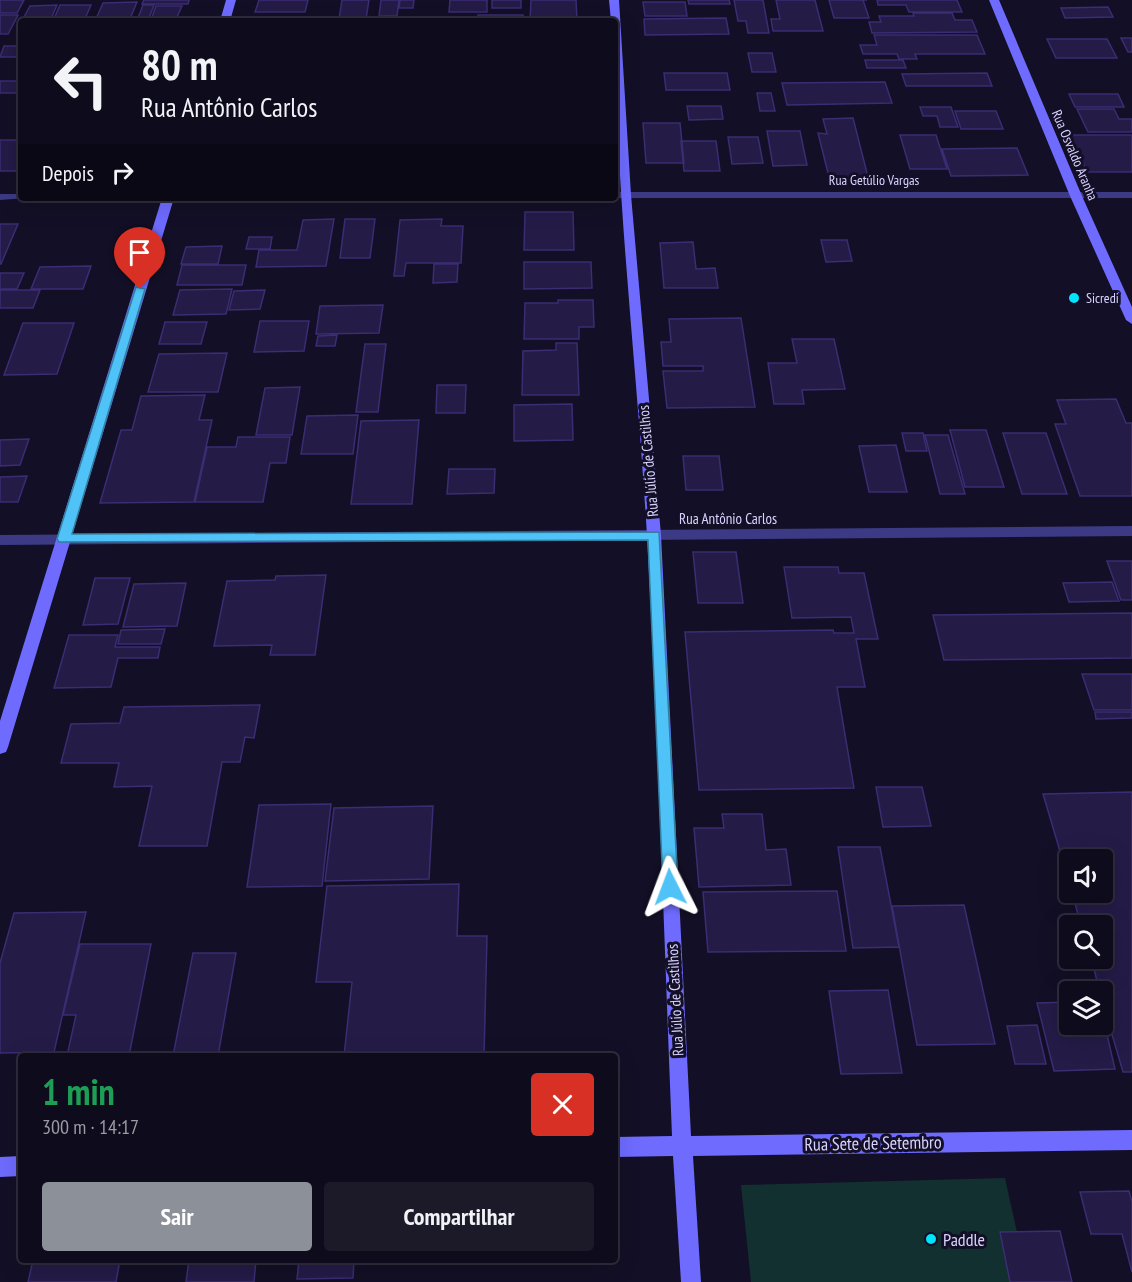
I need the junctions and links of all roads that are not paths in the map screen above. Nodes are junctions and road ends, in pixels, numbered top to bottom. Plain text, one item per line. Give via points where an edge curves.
1 (231, 0) edge
2 (614, 0) edge
3 (994, 0) edge
4 (226, 18) edge
5 (615, 18) edge
6 (618, 130) edge
7 (620, 195) edge
8 (1132, 195) edge
9 (1076, 196) junction
10 (0, 197) edge
11 (18, 197) edge
12 (167, 201) edge
13 (1132, 320) edge
14 (1132, 531) edge
15 (654, 535) junction
16 (64, 539) junction
17 (0, 540) edge
18 (0, 747) edge
19 (1132, 1140) edge
20 (682, 1145) junction
21 (618, 1147) edge
22 (18, 1166) edge
23 (0, 1167) edge
24 (691, 1282) edge

1 - 4 street
2 - 5 street, Rua Júlio de Castilhos
3 - 9 street, Rua Osvaldo Aranha
6 - 7 street, Rua Júlio de Castilhos
7 - 9 street, Rua Getúlio Vargas
7 - 15 street, Rua Júlio de Castilhos
8 - 9 street, Rua Getúlio Vargas
9 - 13 street, Rua Osvaldo Aranha
10 - 11 street
12 - 16 street
14 - 15 street, Rua Antônio Carlos
15 - 16 street, Rua Antônio Carlos
15 - 20 street, Rua Júlio de Castilhos
16 - 17 street, Rua Antônio Carlos
16 - 18 street
19 - 20 street, Rua Sete de Setembro
20 - 21 street, Rua Sete de Setembro
20 - 24 street, Rua Júlio de Castilhos
22 - 23 street

